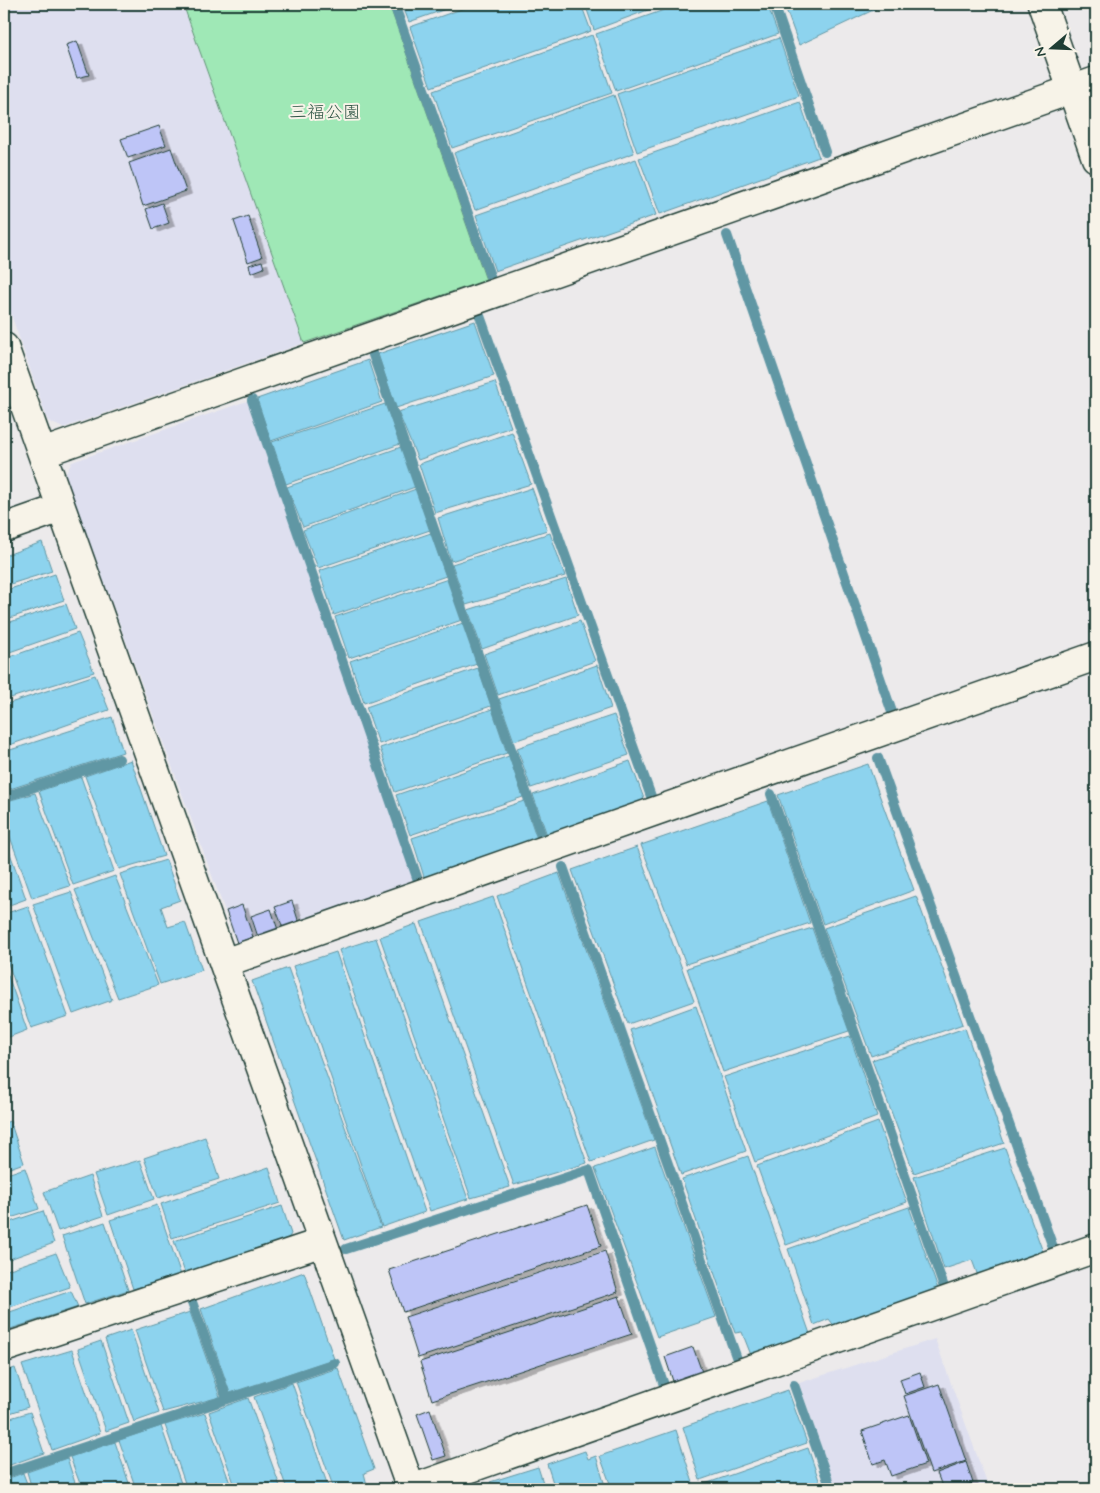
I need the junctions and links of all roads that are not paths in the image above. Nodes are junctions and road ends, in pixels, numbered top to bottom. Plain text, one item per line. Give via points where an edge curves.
1 (1042, 4) edge
2 (1084, 86) edge
3 (1096, 158) edge
4 (4, 347) edge
5 (42, 453) junction
6 (61, 508) junction
7 (4, 528) edge
8 (1096, 656) edge
9 (224, 963) junction
10 (323, 1242) junction
11 (1096, 1248) edge
12 (4, 1348) edge
13 (411, 1489) edge

1 - 2 street
2 - 3 street
2 - 5 street
4 - 5 street
5 - 6 street
6 - 7 street
6 - 9 street
8 - 9 street
9 - 10 street
10 - 12 street
10 - 13 street
11 - 13 street

